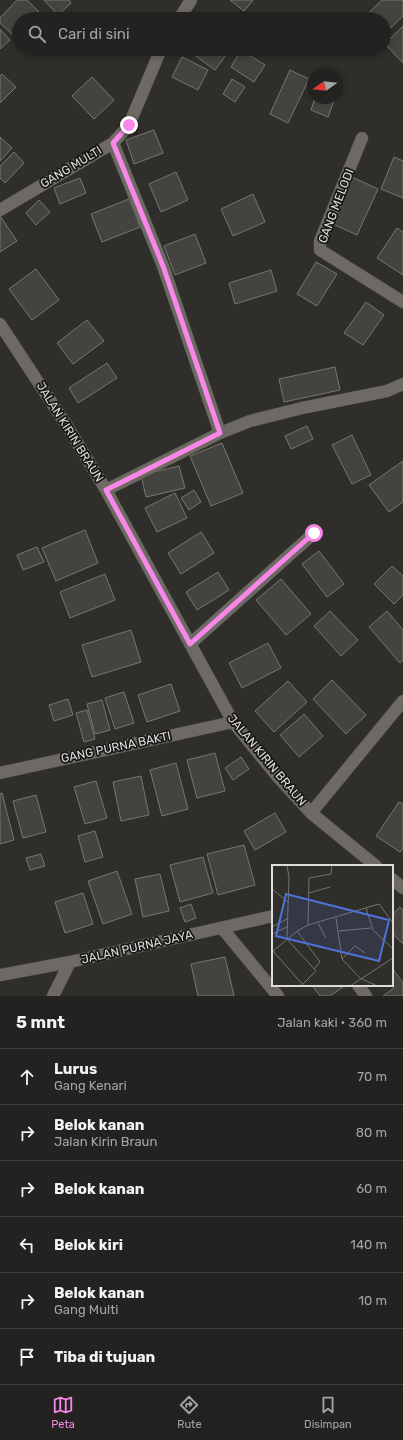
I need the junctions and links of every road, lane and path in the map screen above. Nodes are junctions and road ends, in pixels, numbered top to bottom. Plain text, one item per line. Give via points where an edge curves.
1 (191, 0) edge
2 (183, 12) edge
3 (159, 56) edge
4 (362, 138) dead end
5 (113, 143) junction
6 (0, 210) edge
7 (403, 302) edge
8 (0, 324) edge
9 (403, 384) edge
10 (220, 433) junction
11 (106, 490) junction
12 (314, 533) dead end
13 (190, 644) junction
14 (403, 701) edge
15 (232, 722) junction
16 (0, 773) edge
17 (312, 813) junction
18 (375, 865) edge
19 (272, 916) edge
20 (222, 928) junction
21 (70, 962) junction
22 (0, 975) edge
23 (359, 986) edge
24 (53, 996) edge
25 (278, 996) edge
26 (366, 996) edge

1 - 2 street
3 - 5 street, GANG MULTI via 129,125
4 - 7 street, GANG MELODI via 320,241 320,250
5 - 6 street, GANG MULTI
5 - 10 street via 163,266
8 - 11 street, JALAN KIRIN BRAUN
9 - 10 street via 387,391 250,421
10 - 11 street
11 - 13 street, JALAN KIRIN BRAUN
12 - 13 street
13 - 15 street, JALAN KIRIN BRAUN
14 - 17 street
15 - 16 street, GANG PURNA BAKTI
15 - 17 street, JALAN KIRIN BRAUN
17 - 18 street, JALAN KIRIN BRAUN
19 - 20 street, JALAN PURNA JAYA
20 - 21 street, JALAN PURNA JAYA
20 - 25 street
21 - 22 street, JALAN PURNA JAYA
21 - 24 street
23 - 26 street

